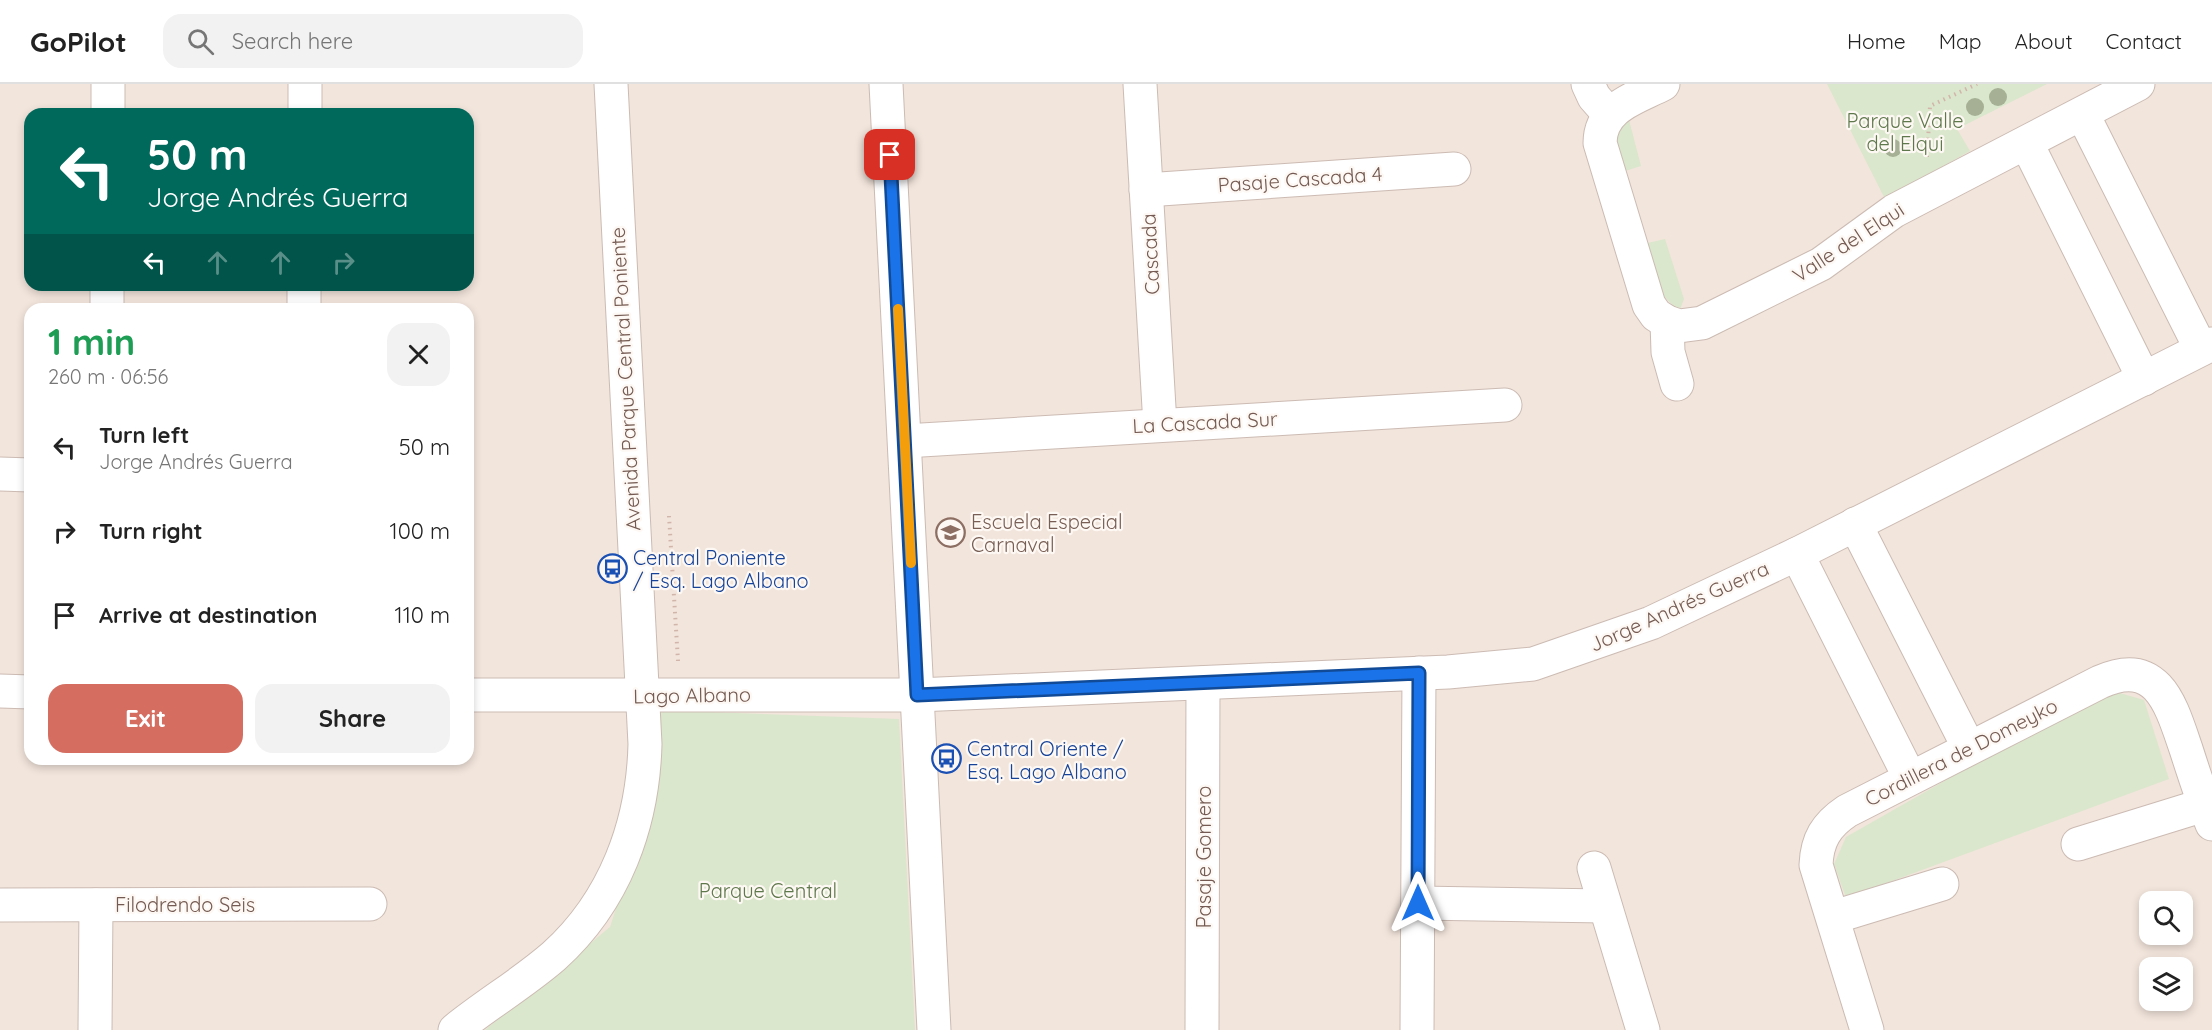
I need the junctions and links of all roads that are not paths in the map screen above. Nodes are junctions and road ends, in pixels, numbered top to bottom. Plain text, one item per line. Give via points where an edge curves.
1 (108, 84) edge
2 (305, 84) edge
3 (611, 84) edge
4 (886, 84) edge
5 (1140, 84) edge
6 (1588, 84) edge
7 (1663, 84) edge
8 (2138, 84) edge
9 (108, 108) edge
10 (305, 108) edge
11 (1609, 114) junction
12 (2082, 115) junction
13 (2026, 144) junction
14 (1454, 169) dead end
15 (1146, 190) junction
16 (1667, 322) junction
17 (2207, 346) edge
18 (2144, 379) junction
19 (1677, 384) dead end
20 (1505, 405) dead end
21 (1160, 424) junction
22 (905, 441) junction
23 (0, 474) edge
24 (24, 475) edge
25 (1855, 524) junction
26 (1797, 554) junction
27 (1419, 673) junction
28 (1203, 684) junction
29 (0, 692) edge
30 (24, 692) edge
31 (474, 695) edge
32 (641, 695) junction
33 (917, 695) junction
34 (1969, 748) junction
35 (1910, 778) junction
36 (2208, 815) edge
37 (2078, 844) dead end
38 (1594, 868) dead end
39 (1942, 884) dead end
40 (1418, 903) junction
41 (96, 904) junction
42 (370, 904) dead end
43 (0, 905) edge
44 (1605, 906) junction
45 (1834, 917) junction
46 (95, 1030) edge
47 (455, 1030) edge
48 (934, 1030) edge
49 (1202, 1030) edge
50 (1417, 1030) edge
51 (1643, 1030) edge
52 (1868, 1030) edge

1 - 9 street
2 - 10 street
3 - 32 street, Avenida Parque Central Poniente
4 - 22 street
5 - 15 street, Cascada
6 - 11 street
7 - 11 street
8 - 12 street, Valle del Elqui
11 - 16 street via 1600,135 1602,152 1644,294 1656,315
12 - 13 street, Valle del Elqui
12 - 17 street
13 - 16 street, Valle del Elqui via 1894,211 1821,264 1722,314 1690,326
13 - 18 street
14 - 15 street, Pasaje Cascada 4
15 - 21 street, Cascada
16 - 19 street via 1668,352
17 - 18 street, Jorge Andrés Guerra
18 - 25 street, Jorge Andrés Guerra
20 - 21 street, La Cascada Sur
21 - 22 street, La Cascada Sur
22 - 33 street
23 - 24 street
25 - 26 street, Jorge Andrés Guerra
25 - 34 street
26 - 27 street, Jorge Andrés Guerra via 1651,623 1565,655 1514,667
26 - 35 street
27 - 28 street, Jorge Andrés Guerra
27 - 40 street
28 - 33 street, Jorge Andrés Guerra
28 - 49 street, Pasaje Gomero
29 - 30 street
31 - 32 street, Lago Albano
32 - 33 street, Lago Albano
32 - 47 street, Avenida Parque Central Poniente via 645,744 641,796 630,839 609,886 583,924 553,956
33 - 48 street
34 - 35 street, Cordillera de Domeyko
34 - 36 street, Cordillera de Domeyko via 2114,676 2142,677 2168,698
35 - 45 street, Cordillera de Domeyko via 1847,811 1824,832 1816,865
36 - 37 street
38 - 44 street
39 - 45 street
40 - 44 street
40 - 50 street
41 - 42 street, Filodrendo Seis
41 - 43 street, Filodrendo Seis
41 - 46 street
44 - 51 street
45 - 52 street, Cordillera de Domeyko

